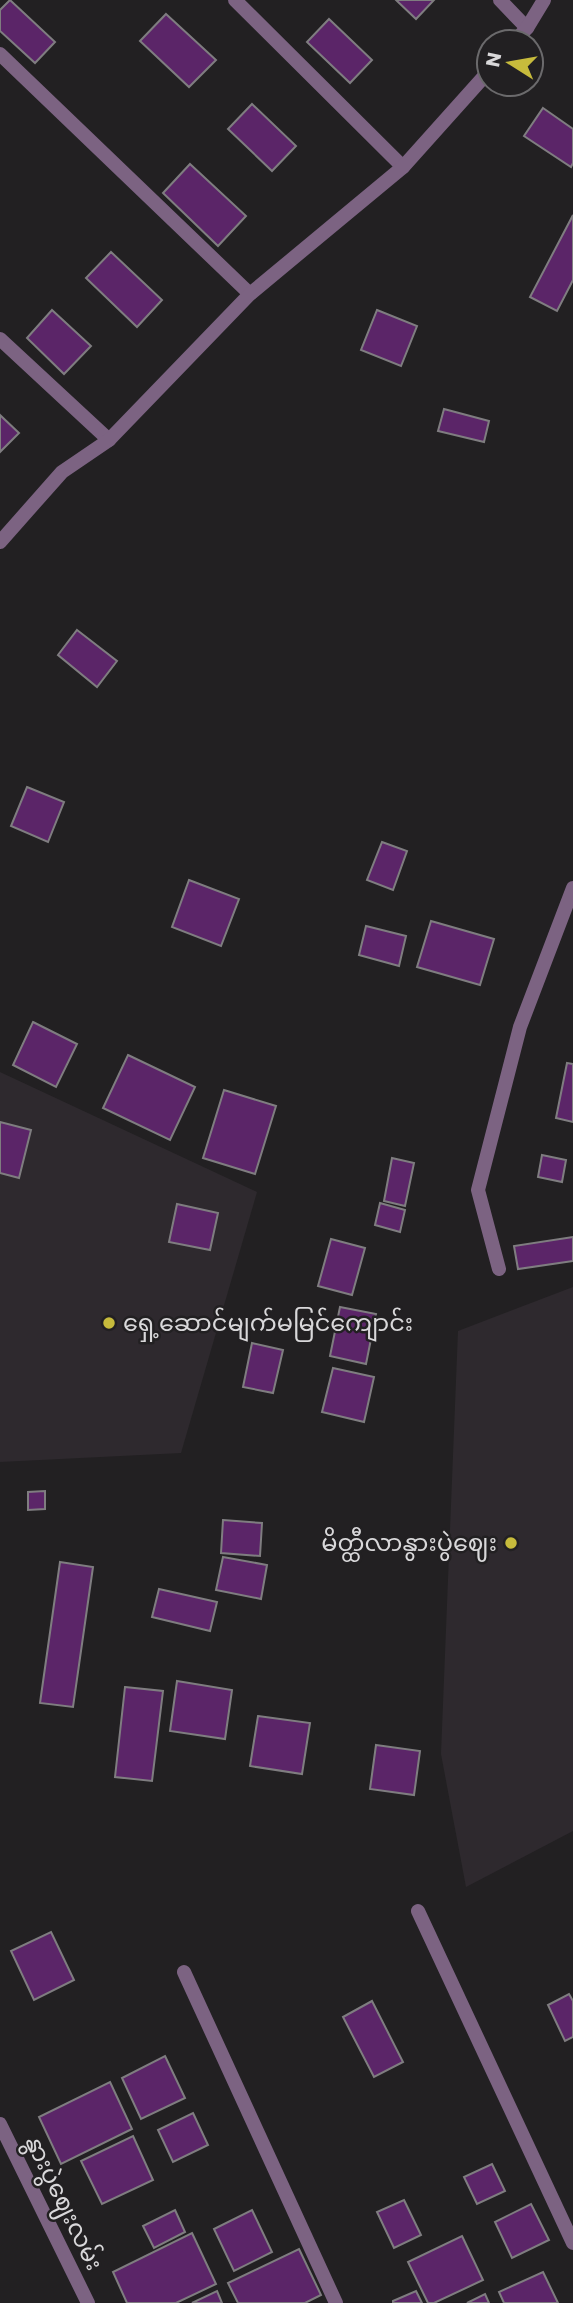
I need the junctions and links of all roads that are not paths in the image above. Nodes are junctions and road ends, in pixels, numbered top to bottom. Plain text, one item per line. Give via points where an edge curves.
1 (235, 0) edge
2 (500, 0) edge
3 (544, 0) edge
4 (527, 28) joint
5 (0, 54) edge
6 (475, 87) edge
7 (403, 167) junction
8 (250, 294) junction
9 (0, 339) edge
10 (109, 440) junction
11 (0, 542) edge
12 (573, 888) edge
13 (499, 1269) dead end
14 (418, 1910) dead end
15 (184, 1972) dead end
16 (0, 2124) edge
17 (573, 2243) edge
18 (88, 2303) edge
19 (336, 2303) edge

1 - 7 street
2 - 4 street
3 - 4 street
5 - 8 street
6 - 7 street
7 - 8 street
8 - 10 street
9 - 10 street
10 - 11 street via 62,472
12 - 13 street via 520,1027 478,1190
14 - 17 street
15 - 19 street
16 - 18 street, နွားပွဲဈေးလမ်း

